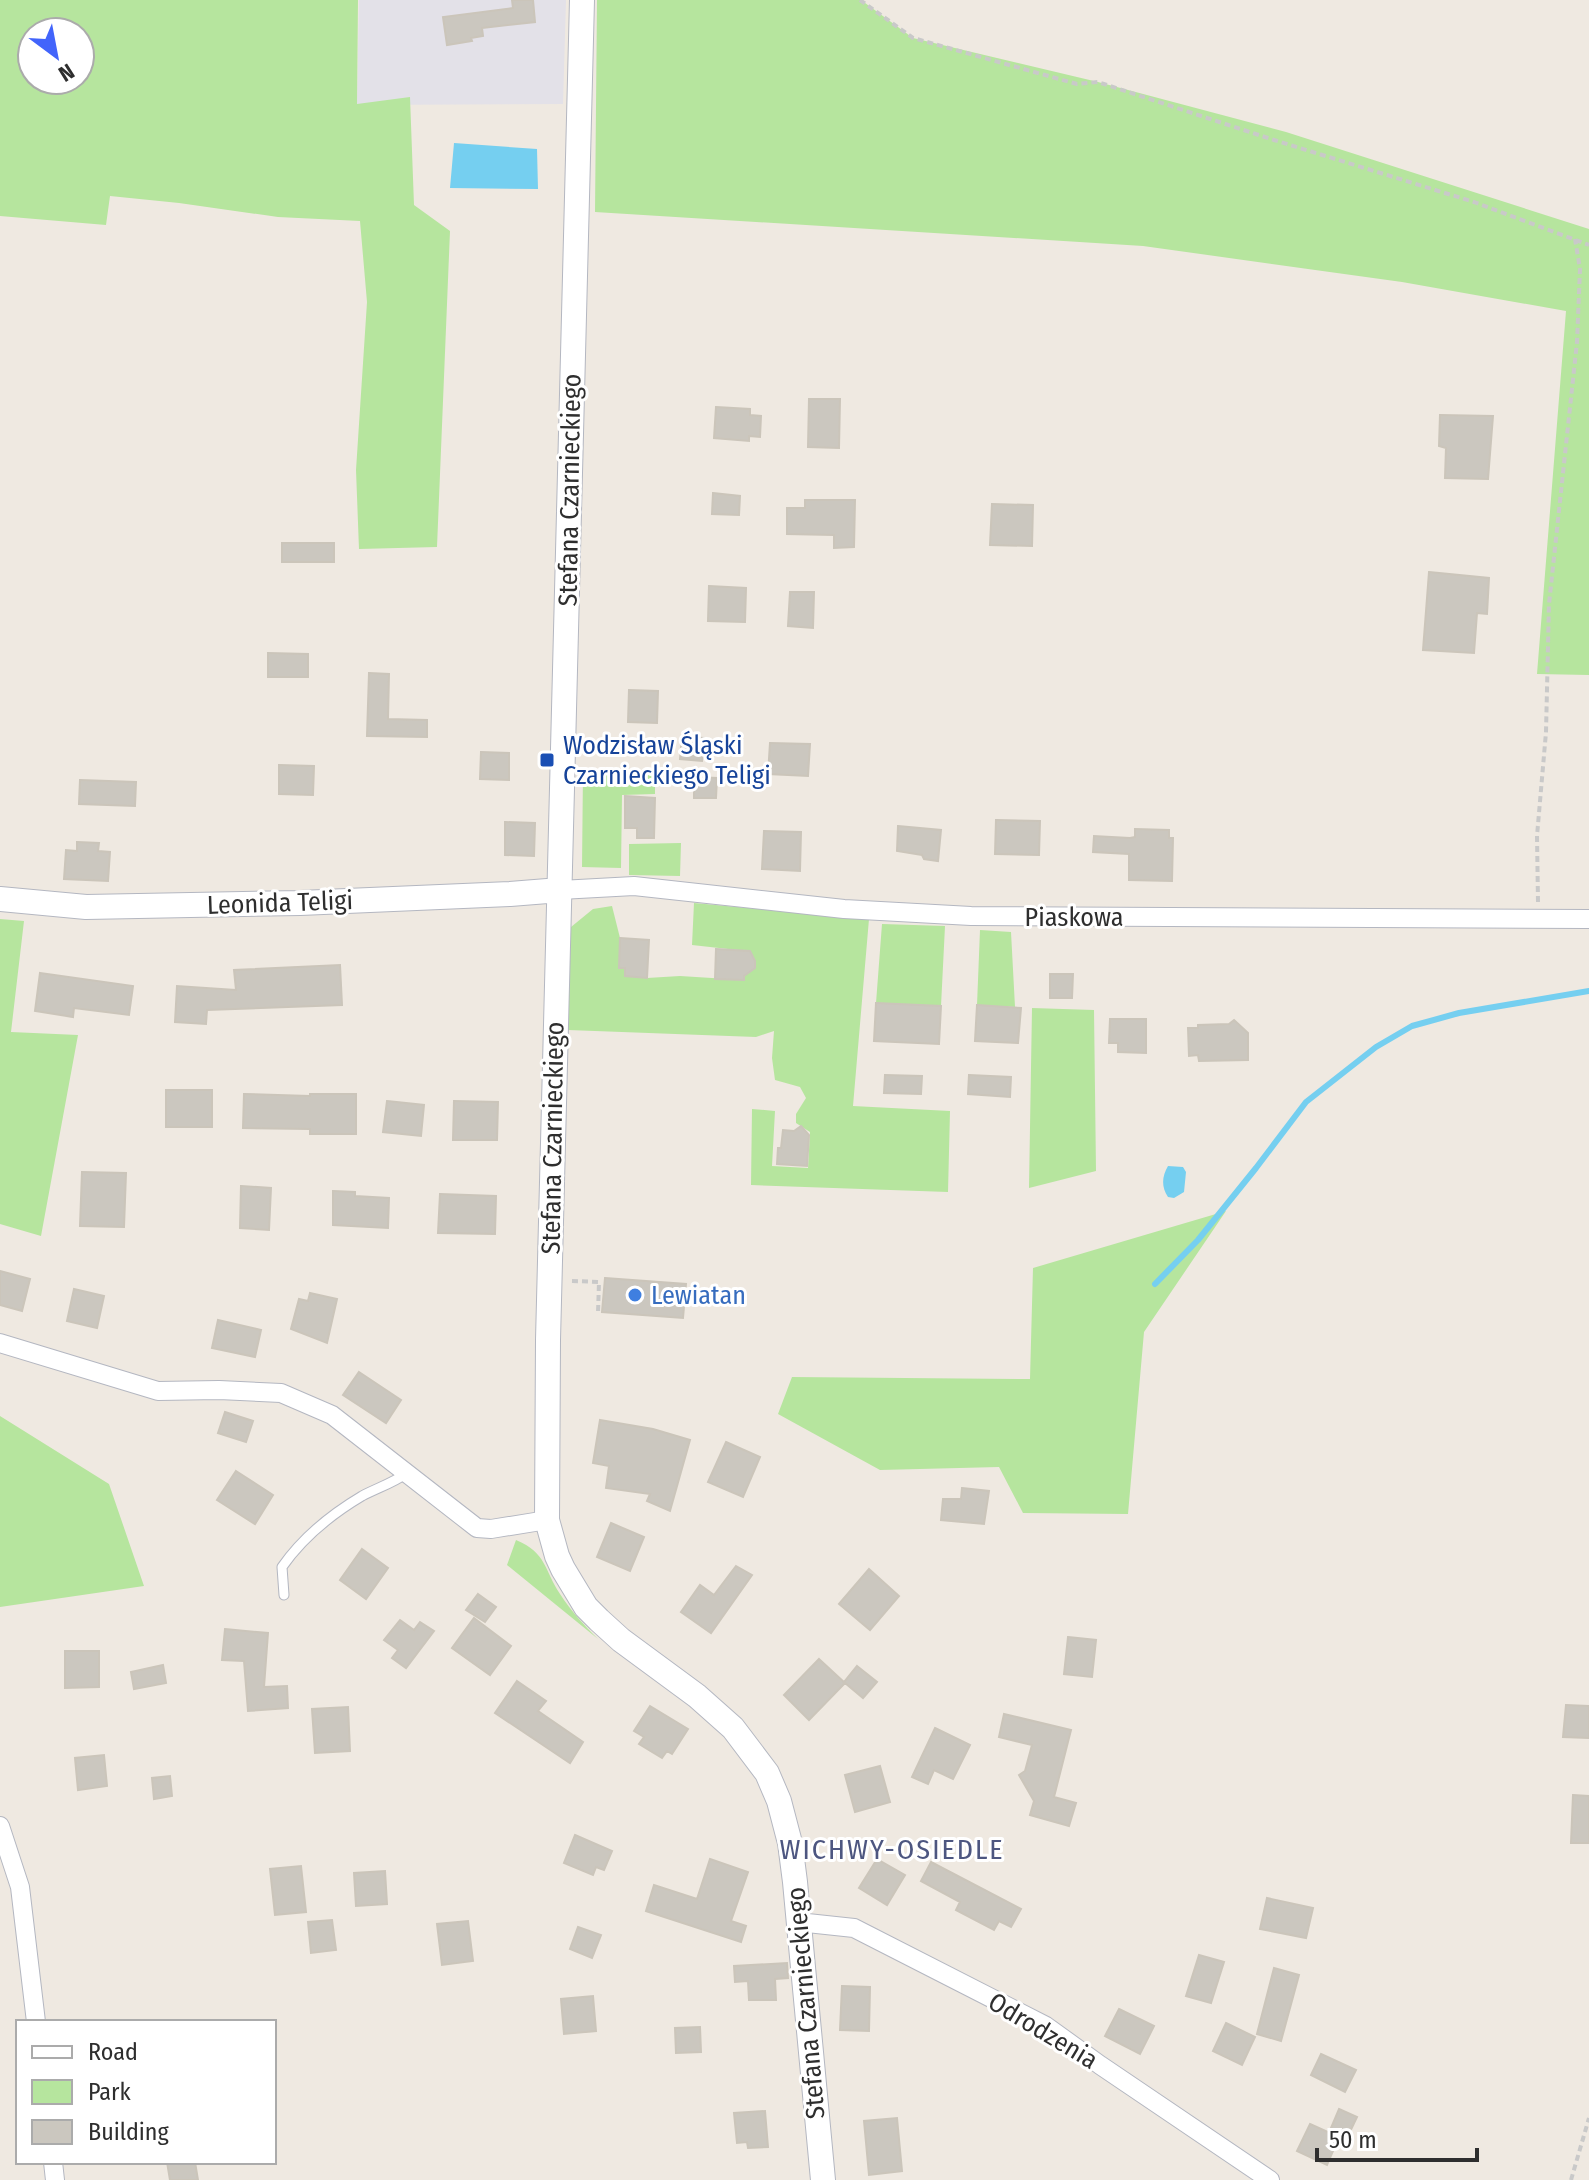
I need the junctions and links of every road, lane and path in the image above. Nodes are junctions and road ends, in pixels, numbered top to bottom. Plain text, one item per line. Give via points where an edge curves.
1 (582, 0) edge
2 (860, 0) edge
3 (1575, 239) junction
4 (1589, 245) edge
5 (560, 890) junction
6 (0, 899) edge
7 (1538, 918) junction
8 (1589, 919) edge
9 (561, 1280) dead end
10 (598, 1313) dead end
11 (0, 1343) edge
12 (407, 1473) junction
13 (547, 1520) junction
14 (284, 1595) dead end
15 (0, 1826) edge
16 (798, 1922) junction
17 (36, 2020) edge
18 (1589, 2118) edge
19 (823, 2180) edge
20 (1270, 2180) edge
21 (1571, 2180) edge

1 - 5 street, Stefana Czarnieckiego
2 - 3 path via 913,38 1077,84 1098,82
3 - 4 path
3 - 7 path via 1580,269 1577,342 1549,604
5 - 6 street, Leonida Teligi via 86,907
5 - 7 street, Piaskowa via 634,886 844,909 971,916
5 - 13 street, Stefana Czarnieckiego
7 - 8 street, Piaskowa
9 - 10 path via 599,1282
11 - 12 street via 158,1391 281,1393 332,1415
12 - 13 street via 477,1528
12 - 14 lane via 328,1517 296,1547 282,1567
13 - 16 street, Stefana Czarnieckiego via 557,1556 586,1607 720,1716 767,1773 790,1843
15 - 17 street via 20,1887
16 - 19 street, Stefana Czarnieckiego
16 - 20 street, Odrodzenia via 854,1928 1046,2026
18 - 21 path

